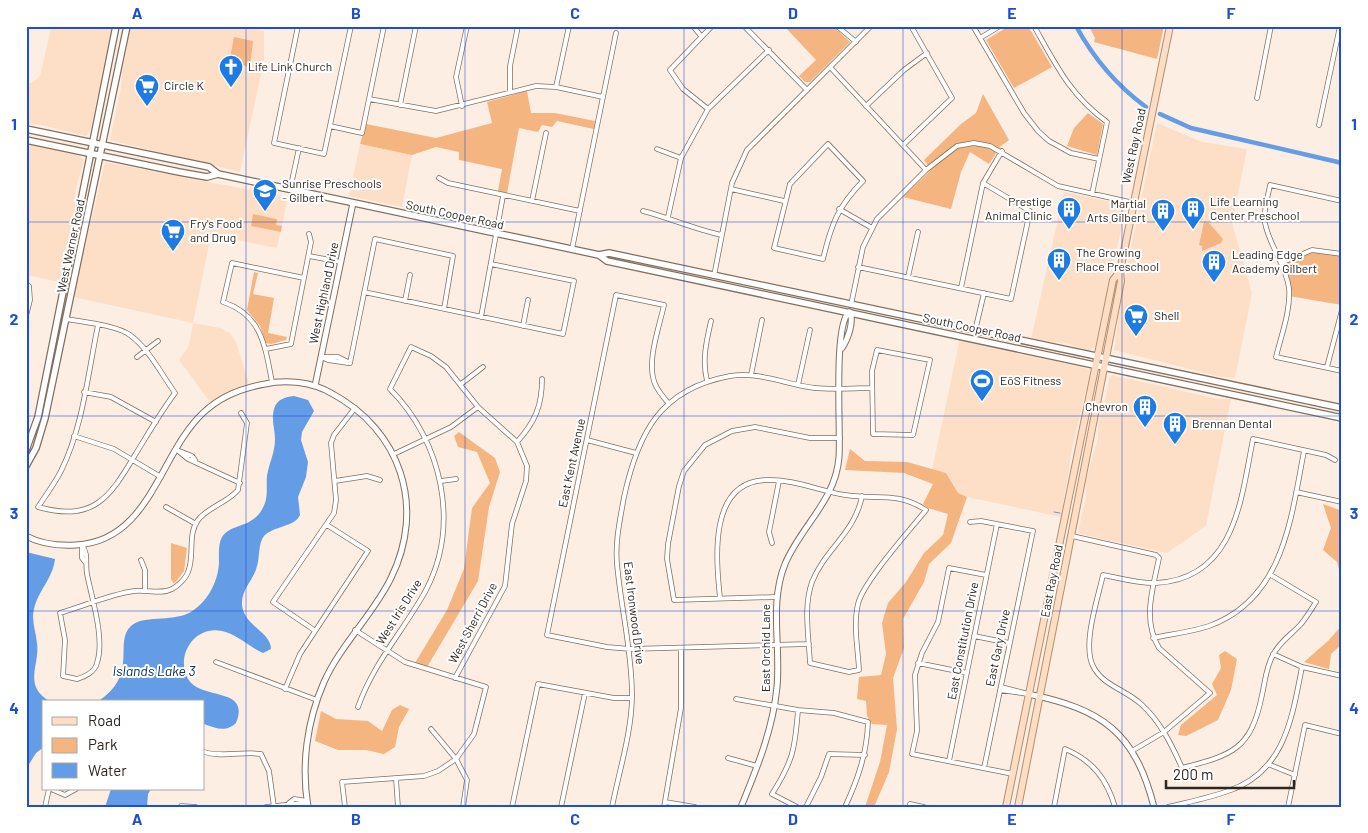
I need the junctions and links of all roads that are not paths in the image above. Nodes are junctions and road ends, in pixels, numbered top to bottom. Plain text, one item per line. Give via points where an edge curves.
1 (116, 26) edge
2 (127, 26) edge
3 (298, 26) edge
4 (351, 26) edge
5 (384, 26) edge
6 (416, 26) edge
7 (467, 26) edge
8 (518, 26) edge
9 (568, 26) edge
10 (692, 26) edge
11 (712, 26) edge
12 (744, 26) edge
13 (837, 26) edge
14 (871, 26) edge
15 (911, 26) edge
16 (973, 26) edge
17 (1000, 26) edge
18 (1034, 26) edge
19 (1170, 26) edge
20 (1271, 26) edge
21 (1340, 26) edge
22 (616, 33) dead end
23 (701, 36) junction
24 (980, 38) junction
25 (856, 42) junction
26 (769, 50) junction
27 (927, 53) junction
28 (830, 67) junction
29 (556, 87) junction
30 (807, 90) junction
31 (510, 92) junction
32 (603, 97) junction
33 (1257, 98) dead end
34 (369, 99) junction
35 (400, 105) junction
36 (462, 106) junction
37 (866, 106) junction
38 (708, 108) junction
39 (1318, 125) dead end
40 (330, 126) junction
41 (26, 128) edge
42 (546, 133) dead end
43 (26, 140) edge
44 (92, 142) junction
45 (103, 144) junction
46 (903, 145) junction
47 (299, 148) junction
48 (657, 149) dead end
49 (1002, 151) junction
50 (90, 153) junction
51 (101, 155) junction
52 (681, 158) junction
53 (1099, 159) junction
54 (926, 170) junction
55 (218, 174) junction
56 (439, 178) dead end
57 (984, 183) junction
58 (731, 189) junction
59 (290, 190) junction
60 (1092, 194) junction
61 (503, 196) junction
62 (532, 201) junction
63 (784, 201) junction
64 (1342, 201) edge
65 (1134, 203) junction
66 (353, 204) junction
67 (839, 209) junction
68 (580, 211) junction
69 (643, 211) dead end
70 (668, 217) junction
71 (872, 228) junction
72 (918, 232) dead end
73 (309, 234) dead end
74 (496, 234) junction
75 (722, 235) junction
76 (572, 249) junction
77 (1342, 254) edge
78 (309, 256) junction
79 (341, 262) junction
80 (1281, 263) junction
81 (491, 264) junction
82 (858, 267) junction
83 (68, 268) junction
84 (76, 269) junction
85 (1120, 271) junction
86 (410, 275) dead end
87 (908, 277) junction
88 (304, 278) junction
89 (713, 279) junction
90 (29, 286) dead end
91 (961, 288) junction
92 (364, 292) junction
93 (984, 293) junction
94 (528, 300) dead end
95 (405, 301) junction
96 (850, 308) junction
97 (444, 309) junction
98 (1342, 310) edge
99 (26, 316) edge
100 (481, 317) junction
101 (66, 319) junction
102 (762, 320) dead end
103 (711, 321) dead end
104 (98, 325) junction
105 (523, 326) junction
106 (810, 330) dead end
107 (975, 331) junction
108 (974, 338) junction
109 (158, 341) dead end
110 (266, 349) junction
111 (144, 351) junction
112 (1096, 356) junction
113 (137, 357) dead end
114 (322, 357) junction
115 (1106, 358) junction
116 (1095, 365) junction
117 (483, 367) dead end
118 (1104, 367) junction
119 (1326, 367) junction
120 (1342, 371) edge
121 (751, 375) junction
122 (542, 379) dead end
123 (707, 381) junction
124 (272, 382) junction
125 (461, 384) junction
126 (798, 384) junction
127 (1227, 384) junction
128 (315, 386) junction
129 (839, 388) junction
130 (872, 388) junction
131 (84, 392) junction
132 (1225, 393) junction
133 (669, 404) junction
134 (478, 407) junction
135 (355, 408) junction
136 (1342, 408) edge
137 (241, 413) dead end
138 (1342, 418) edge
139 (156, 422) junction
140 (74, 436) junction
141 (840, 438) junction
142 (426, 439) junction
143 (587, 440) junction
144 (517, 442) junction
145 (26, 450) edge
146 (177, 450) junction
147 (1304, 451) junction
148 (636, 453) junction
149 (394, 454) junction
150 (132, 460) junction
151 (1335, 460) dead end
152 (26, 466) edge
153 (161, 477) junction
154 (456, 479) dead end
155 (380, 480) dead end
156 (335, 481) junction
157 (441, 481) junction
158 (779, 481) junction
159 (240, 483) junction
160 (1070, 485) junction
161 (1082, 488) junction
162 (830, 492) junction
163 (1296, 492) junction
164 (862, 496) junction
165 (1342, 502) edge
166 (166, 507) dead end
167 (970, 522) dead end
168 (196, 524) junction
169 (996, 524) junction
170 (327, 525) junction
171 (26, 536) edge
172 (1072, 536) junction
173 (772, 543) dead end
174 (82, 545) junction
175 (142, 560) dead end
176 (986, 575) junction
177 (1271, 575) junction
178 (1154, 584) junction
179 (145, 590) junction
180 (776, 597) junction
181 (720, 598) junction
182 (94, 604) junction
183 (314, 630) junction
184 (356, 630) junction
185 (974, 636) junction
186 (1153, 638) junction
187 (1009, 643) junction
188 (809, 644) junction
189 (777, 646) junction
190 (630, 648) junction
191 (681, 649) junction
192 (387, 651) junction
193 (1273, 654) junction
194 (216, 662) dead end
195 (918, 663) junction
196 (1302, 667) junction
197 (967, 673) junction
198 (1342, 676) edge
199 (455, 678) junction
200 (1000, 688) junction
201 (285, 689) junction
202 (584, 693) junction
203 (1028, 694) junction
204 (1040, 697) junction
205 (632, 698) junction
206 (736, 699) dead end
207 (317, 700) junction
208 (774, 706) junction
209 (358, 707) dead end
210 (798, 710) junction
211 (431, 728) dead end
212 (1164, 732) junction
213 (1342, 734) edge
214 (1132, 751) junction
215 (205, 752) edge
216 (865, 755) junction
217 (728, 758) dead end
218 (456, 759) junction
219 (948, 761) junction
220 (1268, 764) junction
221 (757, 766) junction
222 (984, 768) junction
223 (1013, 774) junction
224 (1295, 775) junction
225 (396, 779) junction
226 (50, 790) edge
227 (53, 790) edge
228 (74, 790) edge
229 (308, 804) edge
230 (665, 804) edge
231 (909, 805) edge
232 (181, 806) edge
233 (274, 806) edge
234 (45, 807) edge
235 (196, 807) edge
236 (266, 807) edge
237 (345, 807) edge
238 (398, 807) edge
239 (463, 807) edge
240 (512, 807) edge
241 (561, 807) edge
242 (612, 807) edge
243 (695, 807) edge
244 (741, 807) edge
245 (796, 807) edge
246 (806, 807) edge
247 (845, 807) edge
248 (924, 807) edge
249 (1006, 807) edge
250 (1018, 807) edge
251 (1054, 807) edge
252 (1116, 807) edge
253 (1154, 807) edge
254 (1168, 807) edge
255 (1288, 807) edge

1 - 44 main road, West Warner Road
2 - 45 main road, West Warner Road
3 - 47 street via 274,143
4 - 40 street
5 - 34 street
6 - 35 street
7 - 36 street via 456,77
8 - 31 street via 510,66
9 - 29 street
10 - 23 street
11 - 23 street
12 - 26 street
13 - 25 street
14 - 25 street
15 - 27 street
16 - 24 street
17 - 24 street
18 - 53 street via 1066,83 1090,110 1107,122
19 - 65 main road, West Ray Road
20 - 33 street
21 - 39 street
22 - 32 street
23 - 38 street via 670,70 683,89
24 - 53 street via 1038,131 1071,153
25 - 28 street
26 - 30 street
26 - 38 street
27 - 37 street
27 - 46 street via 952,98
28 - 30 street
28 - 37 street
29 - 31 street via 536,86
29 - 32 street
30 - 58 street via 747,150
31 - 36 street
32 - 68 street
34 - 35 street
34 - 40 street via 362,133
35 - 36 street via 436,111
37 - 46 street
38 - 52 street
40 - 47 street via 324,154
41 - 44 main road, South Cooper Road
42 - 62 street
43 - 50 main road, South Cooper Road
44 - 45 main road, South Cooper Road
44 - 50 main road, West Warner Road
45 - 51 main road, West Warner Road
45 - 55 main road, South Cooper Road via 210,167
46 - 54 street
47 - 59 street
48 - 52 street
49 - 54 street via 982,144 964,144 952,148
49 - 57 street
49 - 60 street via 1058,186
50 - 51 main road, South Cooper Road
50 - 83 main road, West Warner Road
51 - 55 main road, South Cooper Road via 208,177
51 - 84 main road, West Warner Road
52 - 70 street
53 - 60 street
54 - 71 street via 884,210
55 - 59 main road, South Cooper Road
56 - 61 street
57 - 91 street
57 - 93 street via 1030,211 1011,299
58 - 63 street
58 - 75 street
59 - 66 main road, South Cooper Road
60 - 65 street
61 - 62 street
61 - 74 street
62 - 68 street
63 - 67 street via 774,248 823,259 829,232
63 - 67 street via 790,184 828,144 863,181
64 - 80 street via 1270,185 1265,224
65 - 85 main road, West Ray Road
66 - 74 main road, South Cooper Road
66 - 79 street, West Highland Drive
67 - 71 street
68 - 76 street
69 - 70 street
70 - 75 street via 693,229
71 - 82 street
72 - 87 street
73 - 78 street
74 - 76 main road, South Cooper Road
74 - 81 street
75 - 89 street
76 - 89 main road, South Cooper Road via 600,255 607,261
77 - 80 street via 1312,250
78 - 79 street
78 - 88 street
79 - 114 street, West Highland Drive
80 - 119 street via 1290,296 1276,356
81 - 100 street
81 - 105 street via 574,281 563,334
82 - 87 street
82 - 96 street
83 - 84 main road
83 - 145 main road, West Warner Road via 38,417
84 - 101 main road, West Warner Road
85 - 112 main road, West Ray Road via 1113,280
85 - 115 main road, West Ray Road via 1121,281
86 - 95 street
87 - 91 street
88 - 110 street via 291,344
88 - 110 street via 232,263 223,302 246,312
89 - 96 main road, South Cooper Road
90 - 99 street
91 - 93 street
92 - 95 street
92 - 97 street via 375,239 453,256
92 - 114 street via 350,363
93 - 107 street
94 - 105 street
95 - 97 street
96 - 107 main road, South Cooper Road
96 - 108 main road, South Cooper Road
96 - 129 street, East Orchid Lane via 852,317 847,341 842,348
97 - 100 street
98 - 119 street
100 - 105 street
101 - 104 street
101 - 152 main road, West Warner Road via 44,425
102 - 121 street
103 - 123 street via 704,353
104 - 111 street via 130,334
104 - 131 street
106 - 126 street
107 - 108 main road
107 - 112 main road, South Cooper Road
108 - 116 main road, South Cooper Road
109 - 111 street
110 - 124 street
111 - 113 street
111 - 139 street via 175,394
112 - 115 main road, South Cooper Road
112 - 116 main road, West Ray Road
114 - 128 street, West Highland Drive
115 - 118 main road, East Ray Road
115 - 127 main road, South Cooper Road
116 - 118 main road, South Cooper Road
116 - 160 main road, East Ray Road
117 - 125 street
118 - 132 main road, South Cooper Road
118 - 161 main road, East Ray Road
119 - 120 street
121 - 123 street, East Ironwood Drive
121 - 126 street, East Ironwood Drive
122 - 144 street via 536,417
123 - 133 street, East Ironwood Drive
124 - 128 street
124 - 146 street via 241,389 216,403 203,413
125 - 134 street
125 - 142 street, West Iris Drive via 431,356 411,347 390,389 410,411
126 - 129 street, East Ironwood Drive
127 - 132 main road
127 - 136 main road, South Cooper Road
128 - 135 street
129 - 130 street, East Ironwood Drive
129 - 141 street, East Orchid Lane
130 - 130 street via 873,434 913,435 930,360 877,350
131 - 139 street via 112,397
131 - 140 street
132 - 138 main road, South Cooper Road
133 - 143 street, East Kent Avenue via 655,384 653,372 664,306 616,295
133 - 148 street, East Ironwood Drive via 648,427
134 - 142 street via 462,420
134 - 144 street
135 - 149 street via 369,419
135 - 156 street via 334,435 331,450
137 - 159 street via 247,423
139 - 150 street
140 - 150 street
140 - 150 street via 60,472 38,507 72,512 97,504 116,487
141 - 162 street, East Orchid Lane via 839,460
141 - 181 street via 810,438 755,427 732,430 705,445 684,471 667,559 674,600
142 - 149 street
142 - 157 street, West Iris Drive
143 - 148 street
143 - 190 street, East Kent Avenue via 547,635
144 - 199 street, West Sherri Drive via 527,466 526,481 512,524 505,586
146 - 153 street
146 - 159 street via 185,451 227,479
147 - 151 street
147 - 163 street
147 - 178 street via 1253,439 1237,519 1230,536 1210,562 1190,575
148 - 190 street, East Ironwood Drive via 616,546
149 - 184 street via 404,484 404,542 390,580
150 - 153 street
153 - 174 street via 133,518 110,534
154 - 157 street
155 - 156 street via 367,476
156 - 170 street via 334,513
157 - 192 street, West Iris Drive via 444,504 439,555 426,591
158 - 162 street
158 - 173 street via 769,532
158 - 181 street via 753,483 733,495 726,505 716,555
159 - 168 street via 233,496 206,512
160 - 161 main road
160 - 203 main road, East Ray Road
161 - 172 main road, East Ray Road
162 - 164 street
162 - 180 street, East Orchid Lane via 794,547 782,572
163 - 165 street
163 - 177 street via 1284,546
164 - 188 street via 856,519 812,583
164 - 188 street via 903,498 926,510 862,593 856,616 859,670 848,672 810,664
166 - 168 street
167 - 169 street
168 - 179 street via 188,574 172,589
169 - 176 street, East Constitution Drive
169 - 187 street, East Gary Drive via 1032,532
170 - 183 street via 273,602
170 - 183 street via 368,551
171 - 174 street via 49,544
172 - 178 street via 1156,555 1159,558
172 - 204 main road, East Ray Road
174 - 182 street via 86,551
175 - 179 street
176 - 185 street, East Constitution Drive
176 - 195 street via 950,568 938,622
177 - 186 street via 1243,606 1227,617 1195,630
177 - 193 street via 1316,602
178 - 186 street via 1149,617
178 - 212 street via 1103,575 1090,648 1093,665 1102,677 1140,703
179 - 182 street
180 - 181 street
180 - 189 street, East Orchid Lane
182 - 182 street via 99,634 98,663 92,671 77,679 63,676 65,640 60,613
183 - 201 street via 292,668
184 - 192 street
184 - 207 street via 336,660
185 - 187 street
185 - 197 street, East Constitution Drive
186 - 212 street via 1159,648 1210,694
187 - 200 street, East Gary Drive
188 - 189 street
189 - 191 street
189 - 208 street, East Orchid Lane
190 - 191 street
190 - 205 street, East Ironwood Drive
191 - 230 street via 681,708
192 - 199 street via 424,670
192 - 209 street, West Iris Drive via 373,670
193 - 196 street
193 - 212 street via 1258,715 1242,743 1229,754 1182,768
194 - 201 street
195 - 197 street
195 - 219 street via 912,754
196 - 198 street
196 - 220 street via 1288,729 1283,743
197 - 219 street, East Constitution Drive
199 - 218 street via 486,687 474,734
200 - 203 street
200 - 222 street, East Gary Drive
201 - 207 street
202 - 205 street
202 - 240 street via 538,684
202 - 241 street
203 - 204 street
203 - 223 main road, East Ray Road
204 - 214 street via 1067,702 1092,713 1119,734
204 - 250 main road, East Ray Road
205 - 242 street, East Ironwood Drive
206 - 208 street
207 - 229 street via 311,718 305,764
208 - 210 street
208 - 221 street, East Orchid Lane via 768,738
210 - 216 street via 834,713 868,722
210 - 245 street via 796,746 772,794
211 - 218 street
212 - 214 street
213 - 224 street via 1305,725
214 - 253 street via 1144,772
215 - 233 street via 214,756 262,754 269,771
216 - 246 street via 829,754 822,777
216 - 247 street
217 - 221 street
218 - 225 street via 431,773
218 - 239 street via 467,780
219 - 222 street
220 - 224 street
220 - 254 street via 1259,774 1228,791
221 - 244 street, East Orchid Lane
222 - 223 street
223 - 249 main road, East Ray Road
224 - 255 street
225 - 237 street via 342,782
225 - 238 street
226 - 234 street
227 - 228 street via 66,795
229 - 233 street via 294,799
230 - 243 street
231 - 248 street
232 - 235 street
233 - 236 street
251 - 252 street via 1065,749 1085,760 1103,776

